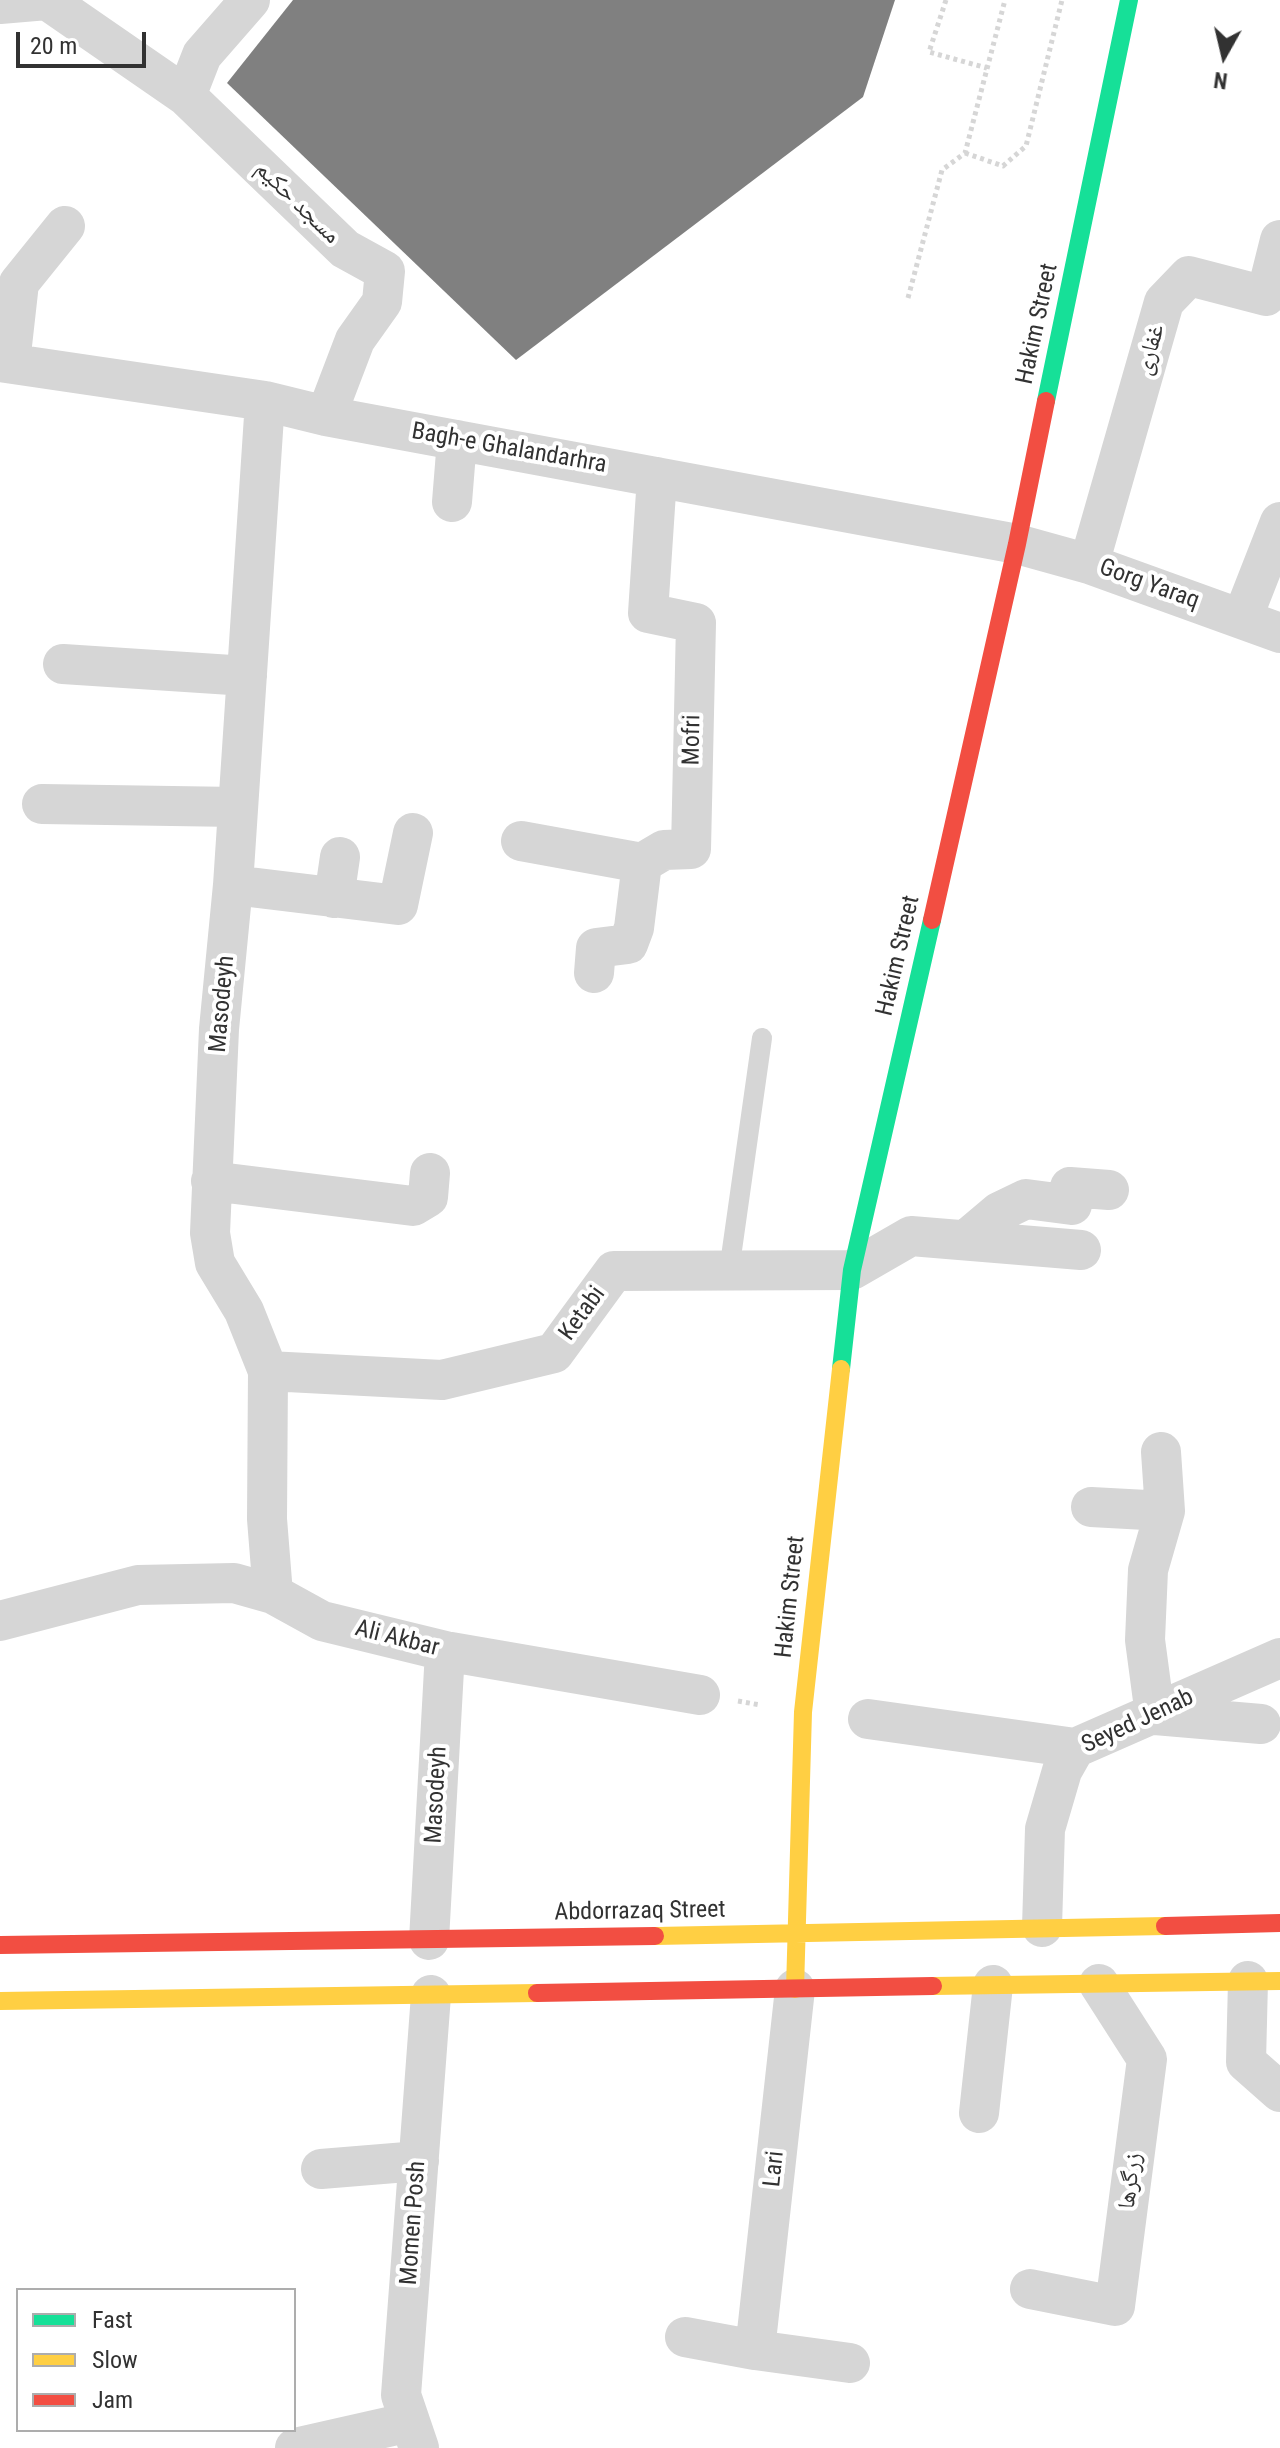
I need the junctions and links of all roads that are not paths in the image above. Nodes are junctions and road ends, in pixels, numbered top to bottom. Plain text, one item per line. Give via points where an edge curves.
1 (250, 0) edge
2 (1129, 0) edge
3 (1144, 0) edge
4 (0, 4) edge
5 (186, 96) junction
6 (65, 226) dead end
7 (1280, 240) edge
8 (5, 362) edge
9 (265, 401) junction
10 (326, 416) junction
11 (457, 440) junction
12 (657, 477) junction
13 (452, 502) dead end
14 (1280, 522) edge
15 (1017, 544) junction
16 (1089, 564) junction
17 (1242, 619) junction
18 (1280, 633) edge
19 (63, 664) dead end
20 (247, 676) junction
21 (42, 804) dead end
22 (237, 807) junction
23 (413, 833) dead end
24 (521, 841) dead end
25 (340, 857) dead end
26 (642, 863) junction
27 (233, 885) junction
28 (334, 898) junction
29 (594, 973) dead end
30 (762, 1038) dead end
31 (430, 1173) dead end
32 (211, 1181) junction
33 (1109, 1190) dead end
34 (967, 1239) junction
35 (1081, 1250) dead end
36 (852, 1270) junction
37 (729, 1271) junction
38 (268, 1371) junction
39 (1161, 1452) dead end
40 (1091, 1507) dead end
41 (1165, 1511) junction
42 (273, 1594) junction
43 (0, 1621) edge
44 (445, 1651) junction
45 (1280, 1658) edge
46 (700, 1695) road end
47 (1155, 1715) junction
48 (868, 1719) dead end
49 (1261, 1724) dead end
50 (1075, 1748) junction
51 (1280, 1923) edge
52 (1042, 1927) junction
53 (802, 1934) junction
54 (429, 1940) junction
55 (0, 1945) edge
56 (1264, 1981) edge
57 (1099, 1984) junction
58 (993, 1985) junction
59 (803, 1988) junction
60 (431, 1995) junction
61 (0, 2001) edge
62 (1280, 2092) edge
63 (979, 2113) dead end
64 (419, 2161) junction
65 (321, 2169) dead end
66 (1030, 2289) dead end
67 (685, 2337) dead end
68 (755, 2350) junction
69 (850, 2363) dead end
70 (414, 2435) edge
71 (295, 2448) edge

1 - 5 street via 202,55
2 - 15 main road, Hakim Street
3 - 53 lane via 1033,538 872,1243 818,1713
4 - 5 street via 47,0
5 - 10 street, مسجد حکیم via 345,249 385,271 382,302 355,340
6 - 8 street via 19,283
7 - 16 street, غفاری via 1266,296 1189,276 1164,302
8 - 9 street, Bagh-e Ghalandarhra
9 - 10 street, Bagh-e Ghalandarhra
9 - 20 street, Masodeyh
10 - 11 street, Bagh-e Ghalandarhra
11 - 12 street, Bagh-e Ghalandarhra
11 - 13 street
12 - 15 street, Bagh-e Ghalandarhra
12 - 26 street, Mofri via 648,613 696,623 691,849 664,850
14 - 17 street
15 - 16 street, Gorg Yaraq
15 - 36 main road, Hakim Street
16 - 17 street, Gorg Yaraq
17 - 18 street, Gorg Yaraq
19 - 20 street
20 - 22 street, Masodeyh
21 - 22 street
22 - 27 street, Masodeyh
23 - 28 street via 398,905
24 - 26 street
25 - 28 street
26 - 29 street via 628,944 596,948
27 - 28 street
27 - 32 street, Masodeyh
30 - 37 lane
31 - 32 street via 428,1197 413,1206
32 - 38 street, Masodeyh via 215,1263 244,1311
33 - 34 street via 1070,1187 1072,1205 1026,1199 999,1212
34 - 35 street
34 - 36 street via 911,1236
36 - 37 street, Ketabi
36 - 53 main road, Hakim Street via 803,1712
37 - 38 street, Ketabi via 614,1271 554,1353 442,1380
38 - 42 street, Masodeyh via 267,1519
39 - 41 street
40 - 41 street
41 - 47 street via 1148,1570 1145,1640
42 - 43 street, Ali Akbar via 234,1583 138,1585
42 - 44 street, Ali Akbar via 322,1621
44 - 46 street, Ali Akbar
44 - 54 street, Masodeyh
45 - 47 street, Seyed Jenab
47 - 49 street
47 - 50 street, Seyed Jenab
48 - 50 street
50 - 52 street, Seyed Jenab via 1062,1771 1045,1829
51 - 52 main road, Abdorrazaq Street
52 - 53 main road, Abdorrazaq Street
53 - 54 main road, Abdorrazaq Street
53 - 59 lane
54 - 55 main road, Abdorrazaq Street
56 - 57 main road
56 - 62 street via 1246,2062
57 - 58 main road
57 - 66 street, زرگرها via 1147,2059 1115,2306
58 - 59 main road
58 - 63 street
59 - 60 main road
59 - 68 street, Lari
60 - 61 main road
60 - 64 street, Momen Posh
64 - 65 street
64 - 70 street, Momen Posh via 401,2395
67 - 68 street
68 - 69 street
70 - 71 street

